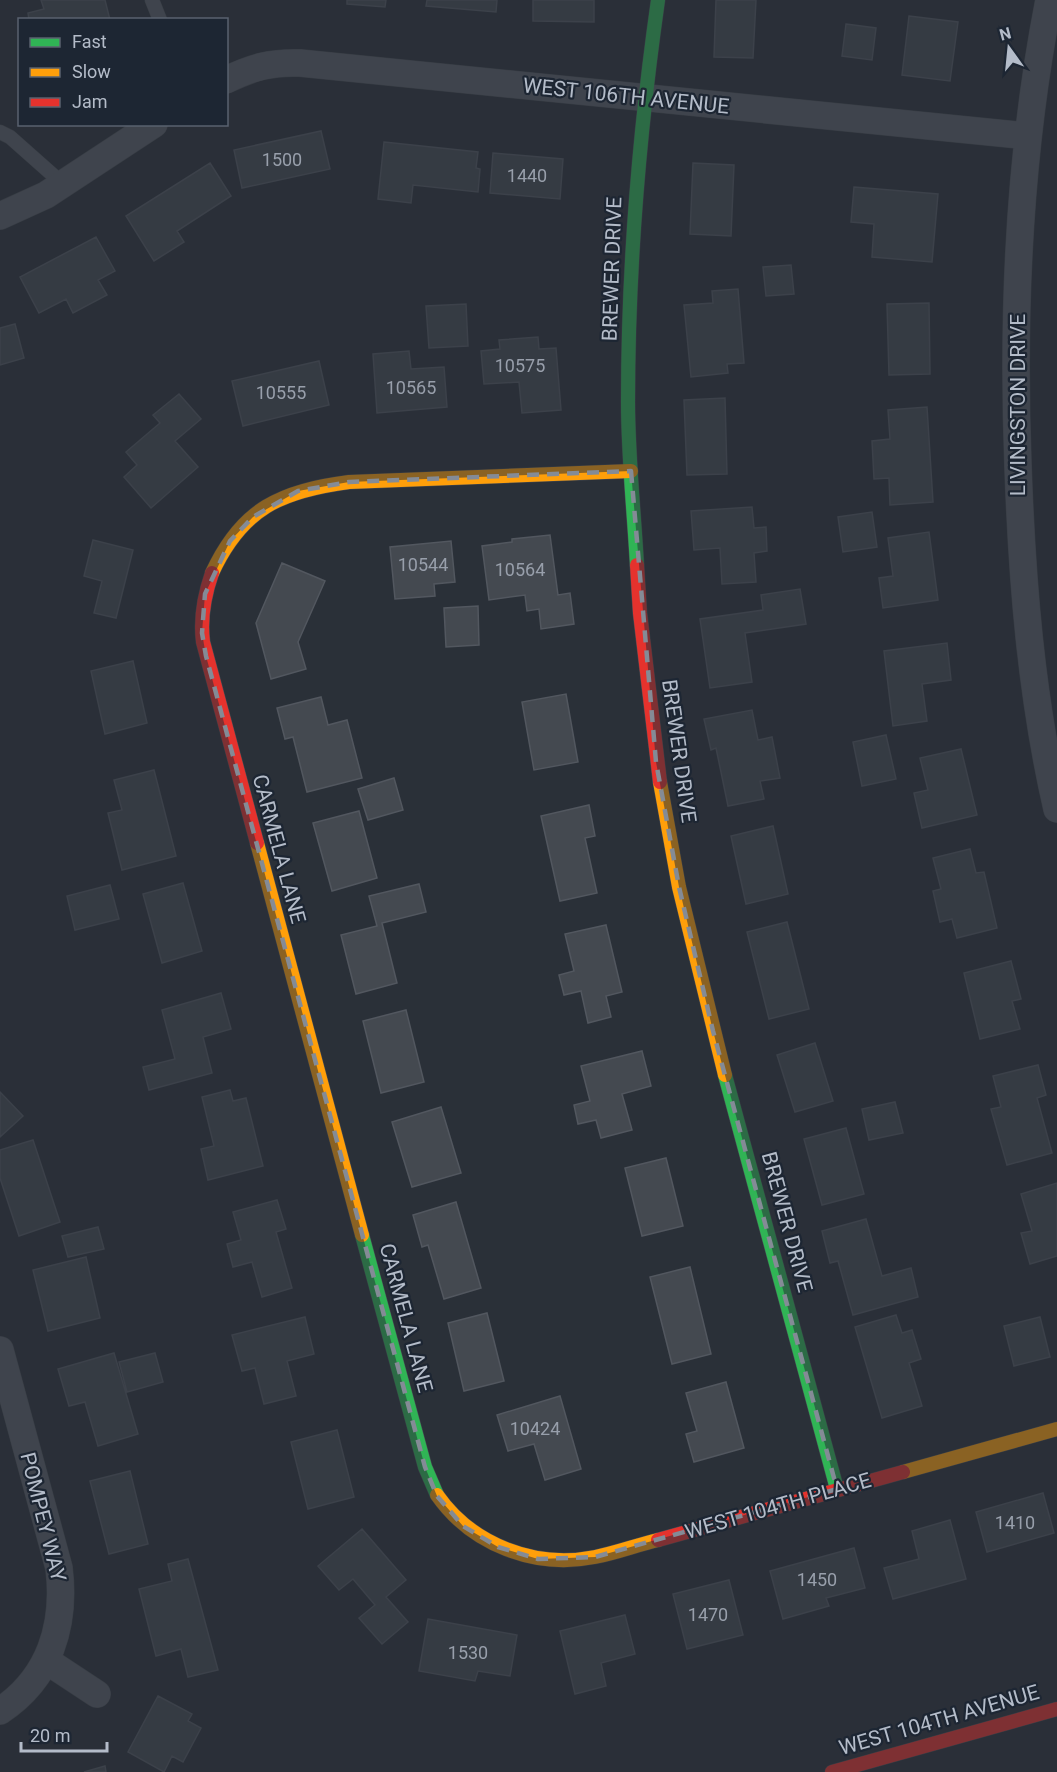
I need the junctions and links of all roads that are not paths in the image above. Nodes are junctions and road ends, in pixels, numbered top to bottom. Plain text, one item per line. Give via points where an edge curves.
1 (153, 0) edge
2 (658, 0) edge
3 (1049, 0) edge
4 (159, 18) edge
5 (228, 79) edge
6 (644, 99) junction
7 (151, 126) edge
8 (0, 132) edge
9 (1028, 136) junction
10 (63, 184) junction
11 (0, 216) edge
12 (631, 471) junction
13 (1057, 809) edge
14 (0, 1350) edge
15 (1057, 1429) edge
16 (837, 1490) junction
17 (498, 1547) joint
18 (47, 1661) junction
19 (97, 1694) dead end
20 (1057, 1709) edge
21 (0, 1711) edge
22 (832, 1772) edge

1 - 4 lane
2 - 6 street, BREWER DRIVE
3 - 9 street, LIVINGSTON DRIVE
5 - 6 street, WEST 106TH AVENUE via 254,67 300,63
6 - 9 street, WEST 106TH AVENUE
6 - 12 street, BREWER DRIVE via 633,242 628,404
7 - 10 street
8 - 10 lane
9 - 13 street, LIVINGSTON DRIVE via 1015,376 1020,537 1037,700
10 - 11 street
12 - 16 street, BREWER DRIVE via 640,613 655,751 679,887 712,1031
12 - 17 street, CARMELA LANE via 349,482 298,491 252,517 230,541 214,567 205,594 202,633 206,656 424,1467 437,1496 464,1526
14 - 18 street, POMPEY WAY via 59,1568 60,1613
15 - 16 street, WEST 104TH PLACE
16 - 17 street, WEST 104TH PLACE via 595,1557 537,1559
18 - 19 street
18 - 21 street via 21,1694
20 - 22 street, WEST 104TH AVENUE

